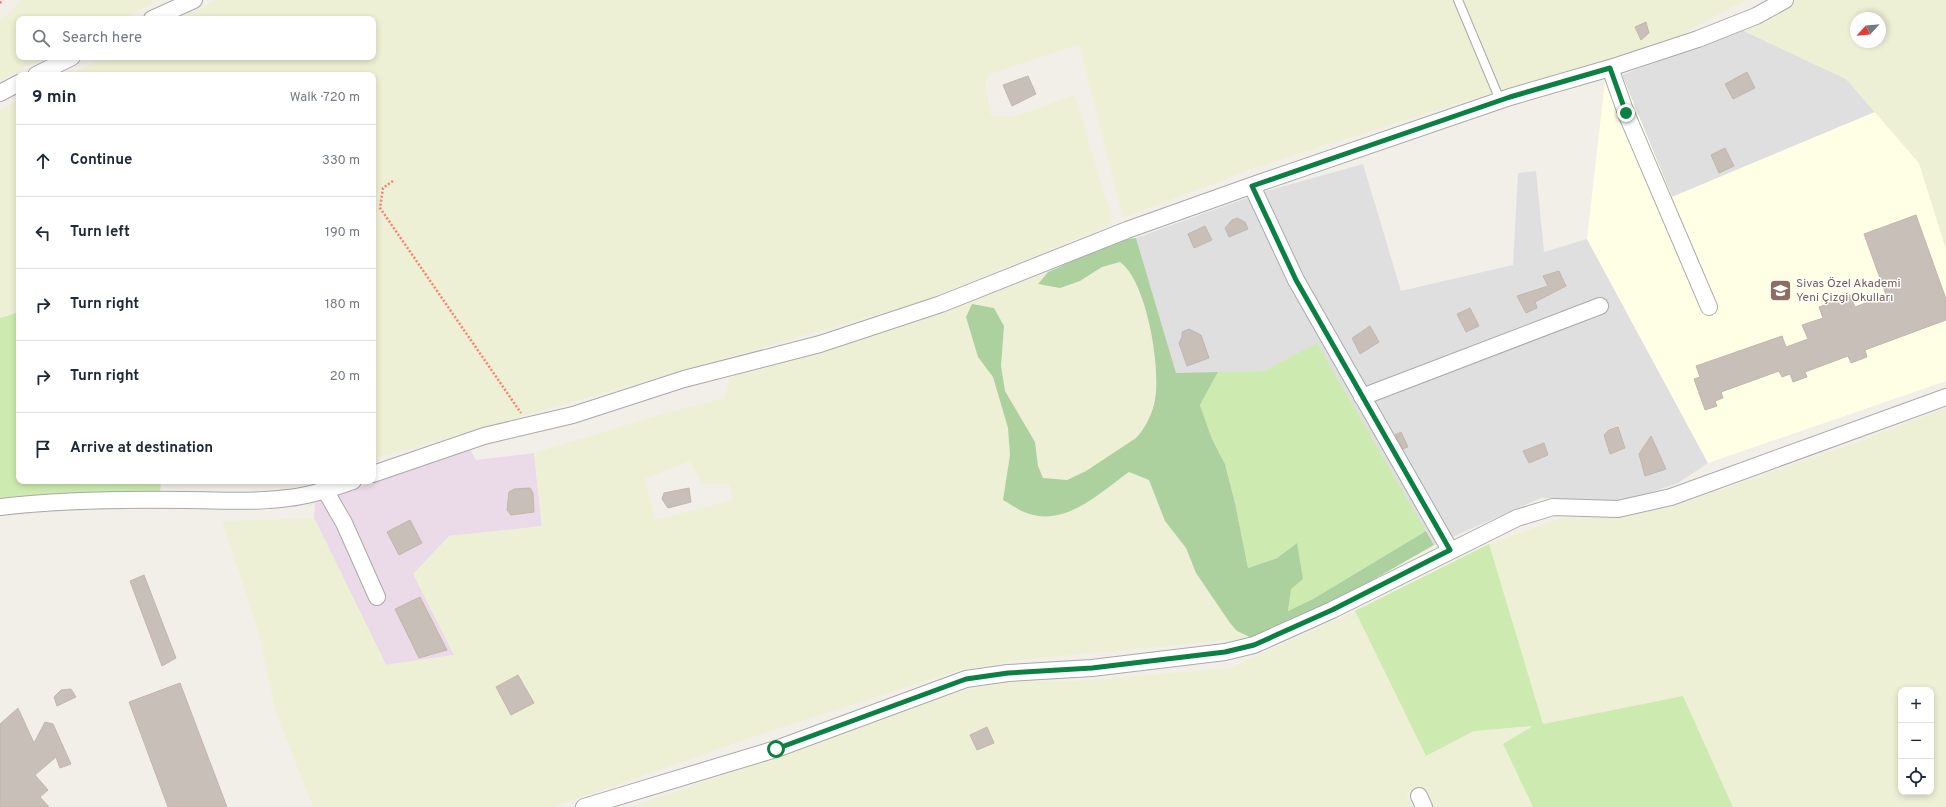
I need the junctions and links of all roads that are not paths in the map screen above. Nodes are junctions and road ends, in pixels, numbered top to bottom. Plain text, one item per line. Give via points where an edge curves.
1 (194, 0) edge
2 (1458, 0) edge
3 (1785, 0) edge
4 (159, 16) edge
5 (66, 60) edge
6 (1610, 68) junction
7 (42, 72) edge
8 (16, 85) edge
9 (0, 93) edge
10 (1500, 100) junction
11 (1252, 186) junction
12 (1600, 306) dead end
13 (1709, 307) dead end
14 (1362, 397) junction
15 (1946, 397) edge
16 (376, 473) edge
17 (344, 484) edge
18 (325, 490) junction
19 (0, 506) edge
20 (1450, 550) junction
21 (377, 597) dead end
22 (584, 807) edge

1 - 4 street
2 - 10 lane
3 - 6 street via 1756,16 1705,36
5 - 7 street
6 - 10 street
6 - 13 street via 1626,113
8 - 9 street
10 - 11 street
11 - 14 street via 1296,280
11 - 16 street via 1127,230 941,304 820,344 684,379 573,415 484,436
12 - 14 street
14 - 20 street
15 - 20 street via 1671,497 1618,509 1553,507 1517,518
17 - 18 street
18 - 19 street via 288,498 234,501 94,501
18 - 21 street via 344,523
20 - 22 street via 1332,610 1254,645 1225,652 1092,668 1008,673 966,679 776,749

